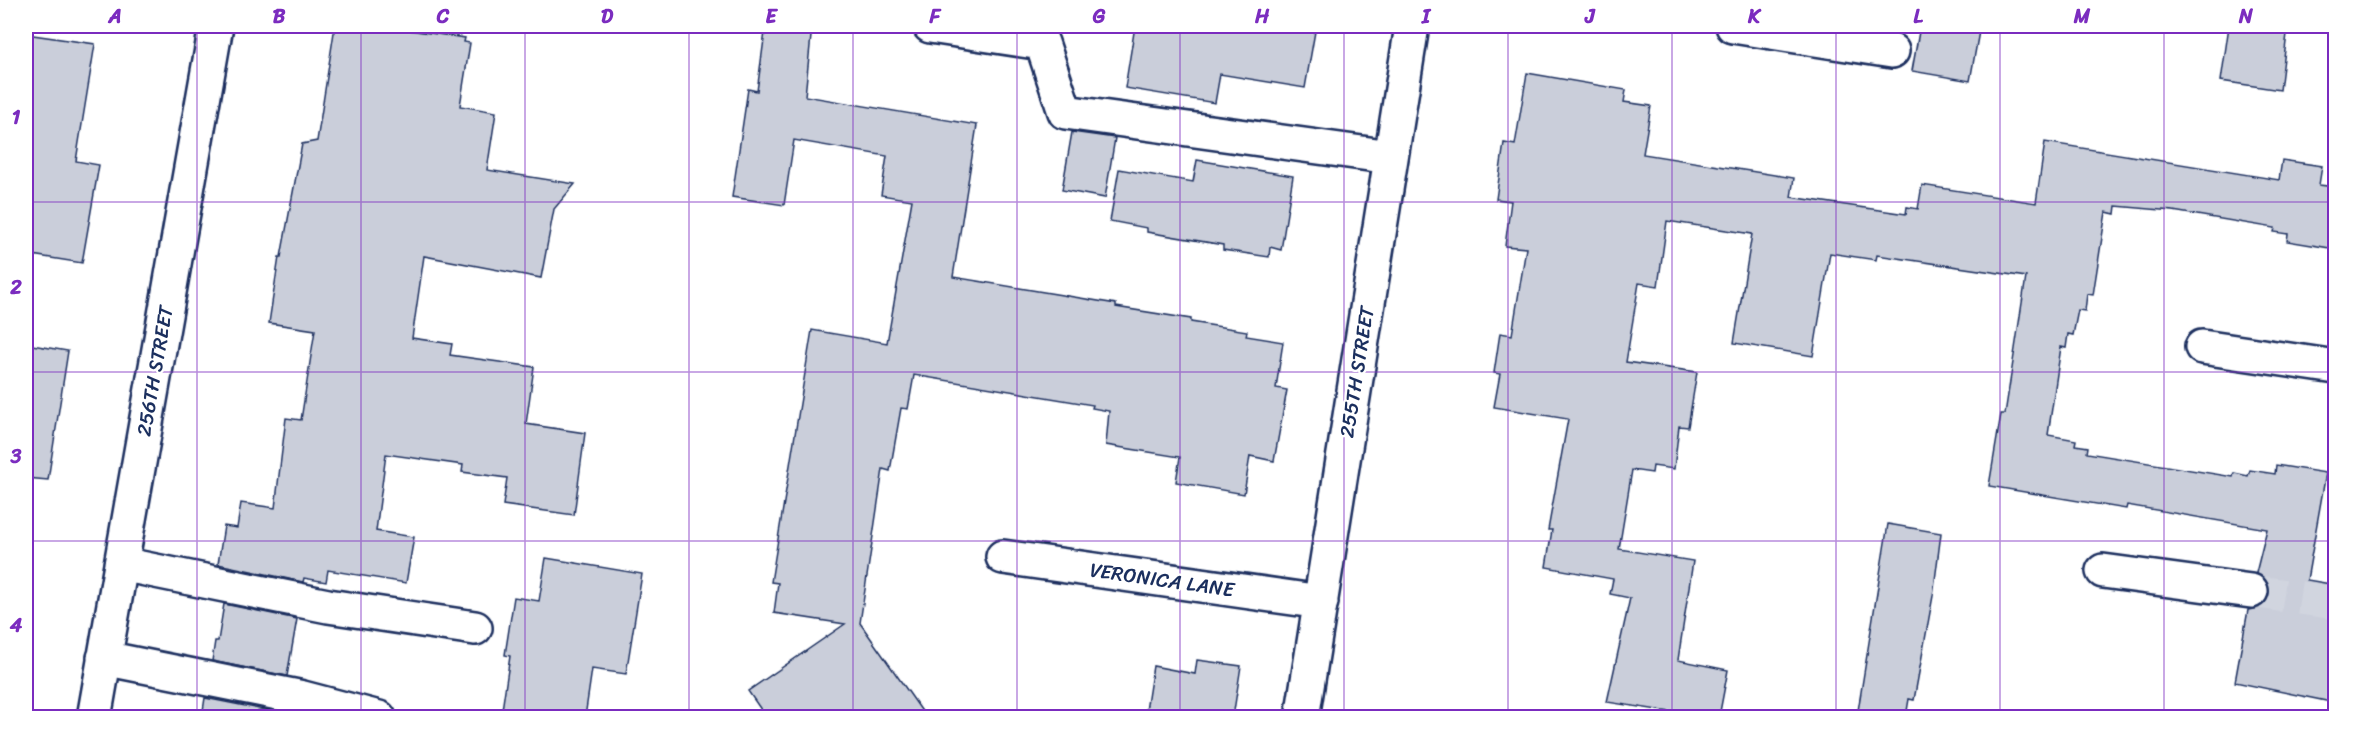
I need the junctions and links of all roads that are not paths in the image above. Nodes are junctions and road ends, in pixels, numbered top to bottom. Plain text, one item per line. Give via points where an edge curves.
1 (216, 26) edge
2 (930, 26) edge
3 (1412, 26) edge
4 (1733, 26) edge
5 (1892, 51) dead end
6 (1391, 157) junction
7 (2202, 347) dead end
8 (2336, 367) edge
9 (1004, 557) dead end
10 (121, 564) junction
11 (2103, 572) dead end
12 (2251, 591) tunnel mouth
13 (1321, 602) junction
14 (475, 628) dead end
15 (104, 658) junction
16 (94, 717) edge
17 (379, 717) edge
18 (1302, 717) edge

1 - 10 street, 256TH STREET
2 - 6 street via 1042,43 1065,112
3 - 6 street, 255TH STREET
4 - 5 street
6 - 13 street, 255TH STREET
7 - 8 street
9 - 13 street, VERONICA LANE
10 - 14 street via 328,606
10 - 15 street, 256TH STREET
11 - 12 street
13 - 18 street, 255TH STREET
15 - 16 street, 256TH STREET
15 - 17 street

